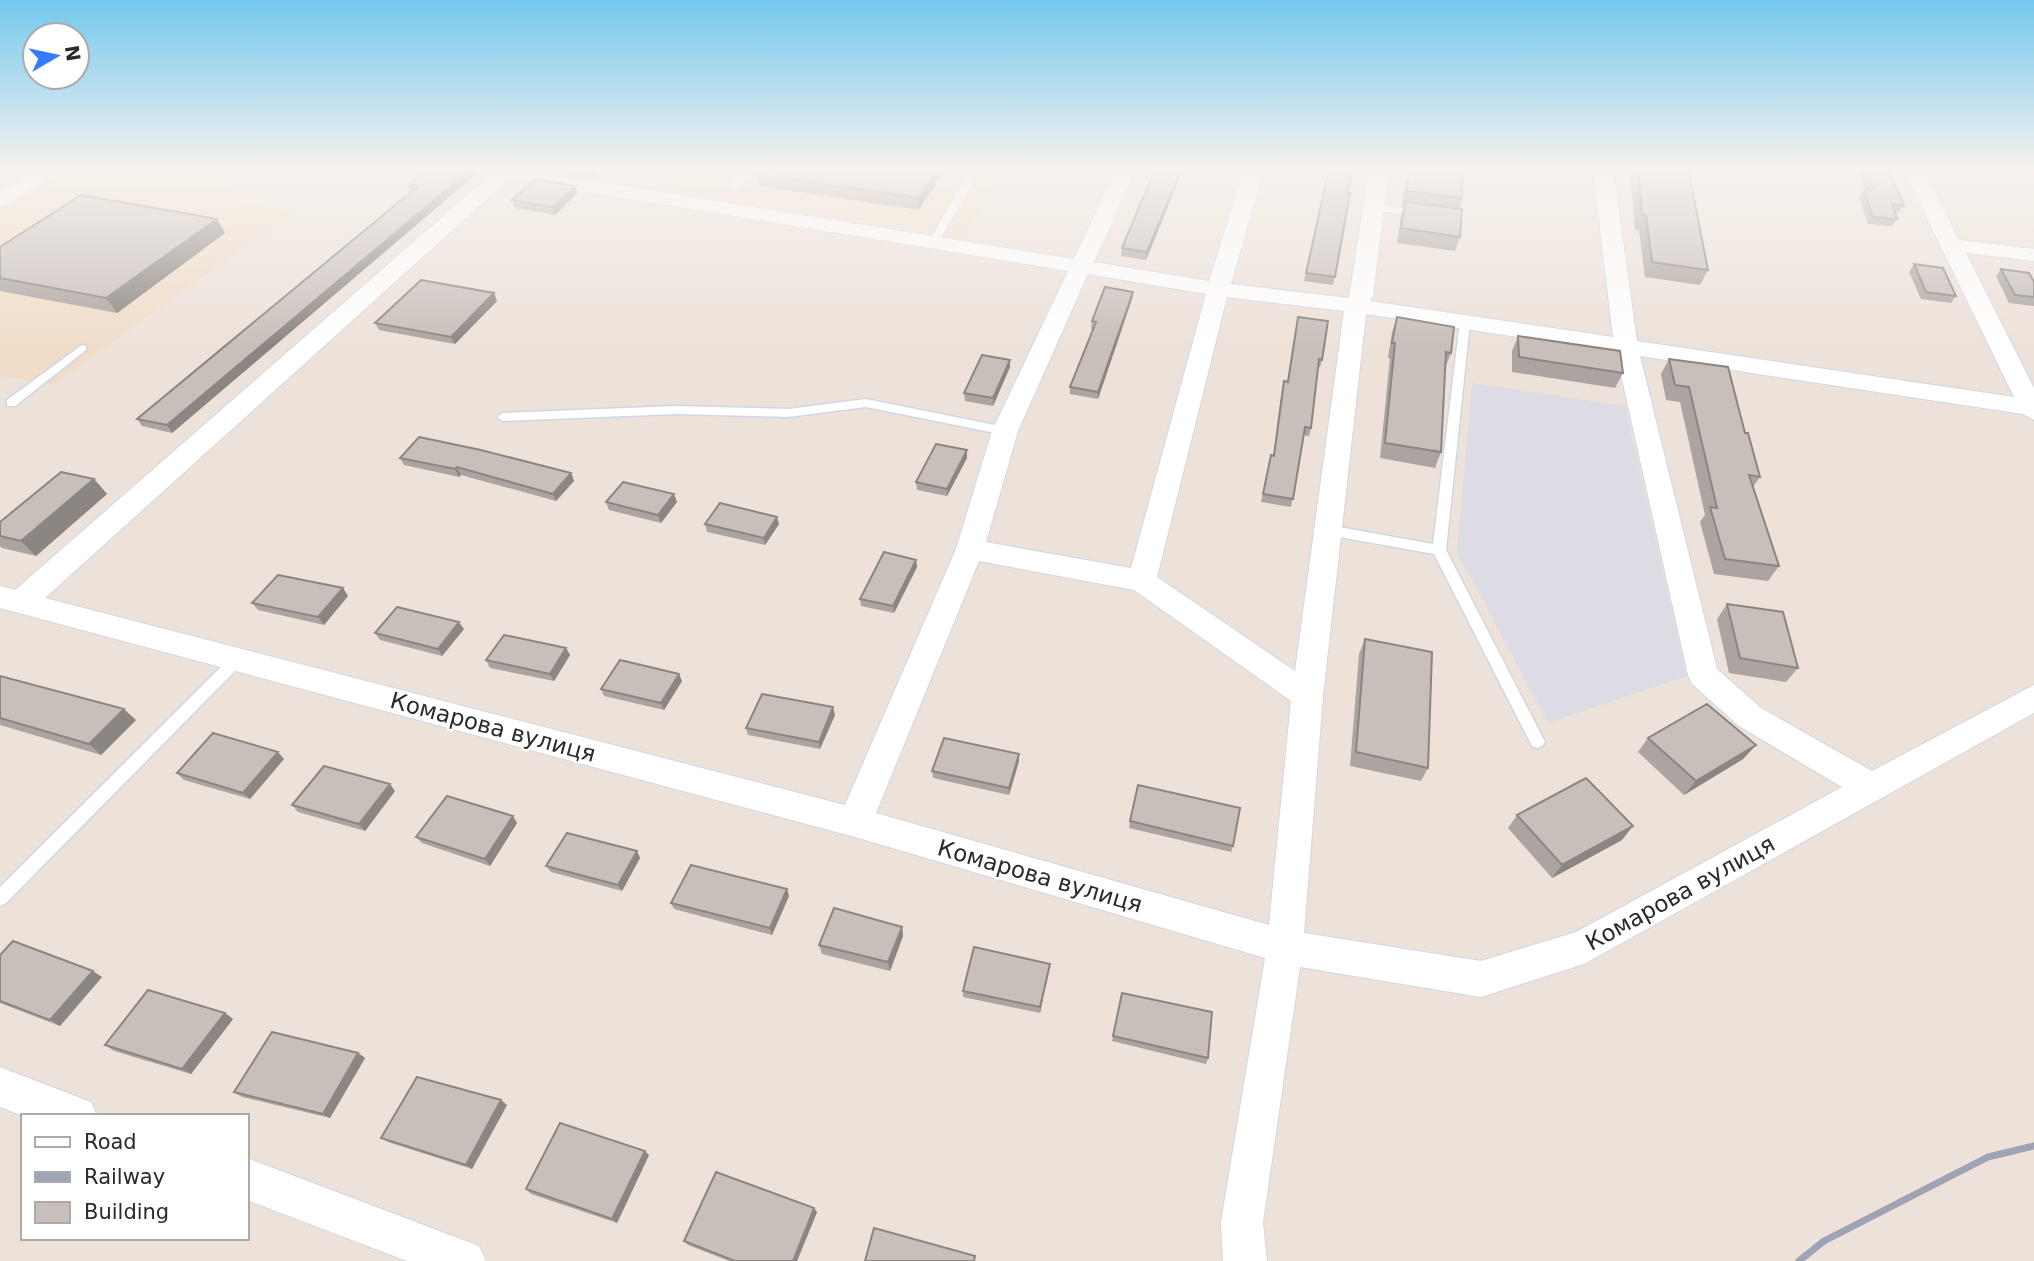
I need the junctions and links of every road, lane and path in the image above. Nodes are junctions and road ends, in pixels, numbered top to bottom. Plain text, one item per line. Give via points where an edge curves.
1 (433, 228) edge
2 (848, 228) edge
3 (942, 228) edge
4 (1100, 228) edge
5 (1236, 228) edge
6 (1371, 228) edge
7 (1611, 228) edge
8 (1942, 228) edge
9 (934, 242) junction
10 (1951, 246) junction
11 (2034, 255) edge
12 (1082, 267) junction
13 (1218, 289) junction
14 (1356, 306) junction
15 (1465, 323) junction
16 (1626, 346) junction
17 (82, 348) dead end
18 (10, 403) edge
19 (2033, 409) edge
20 (503, 417) dead end
21 (1005, 431) junction
22 (1328, 530) junction
23 (970, 549) junction
24 (1439, 550) junction
25 (1142, 581) junction
26 (10, 600) edge
27 (238, 659) junction
28 (1307, 696) junction
29 (2034, 698) edge
30 (1537, 742) dead end
31 (1872, 788) junction
32 (855, 822) junction
33 (0, 898) edge
34 (1285, 947) junction
35 (0, 1087) edge
36 (72, 1114) edge
37 (248, 1180) edge
38 (464, 1261) edge
39 (1245, 1261) edge

1 - 26 street
2 - 9 street
3 - 9 lane
4 - 12 street
5 - 13 street
6 - 14 street via 1362,295
7 - 16 street
8 - 10 street
9 - 12 street
10 - 11 street
10 - 19 street
12 - 13 street
12 - 21 street
13 - 14 street
13 - 25 street
14 - 15 street
14 - 22 street
15 - 16 street
15 - 24 lane
16 - 19 street
16 - 31 street via 1703,675 1750,717
17 - 18 lane
20 - 21 lane via 676,410 788,413 866,403
21 - 23 street
22 - 24 lane
22 - 28 street
23 - 25 street
23 - 32 street
24 - 30 lane
25 - 28 street
26 - 27 street, Комарова вулиця
27 - 32 street, Комарова вулиця
27 - 33 lane
28 - 34 street
29 - 31 street, Комарова вулиця
31 - 34 street, Комарова вулиця via 1584,947 1481,979
32 - 34 street, Комарова вулиця
34 - 39 street via 1242,1222
35 - 36 street
37 - 38 street

